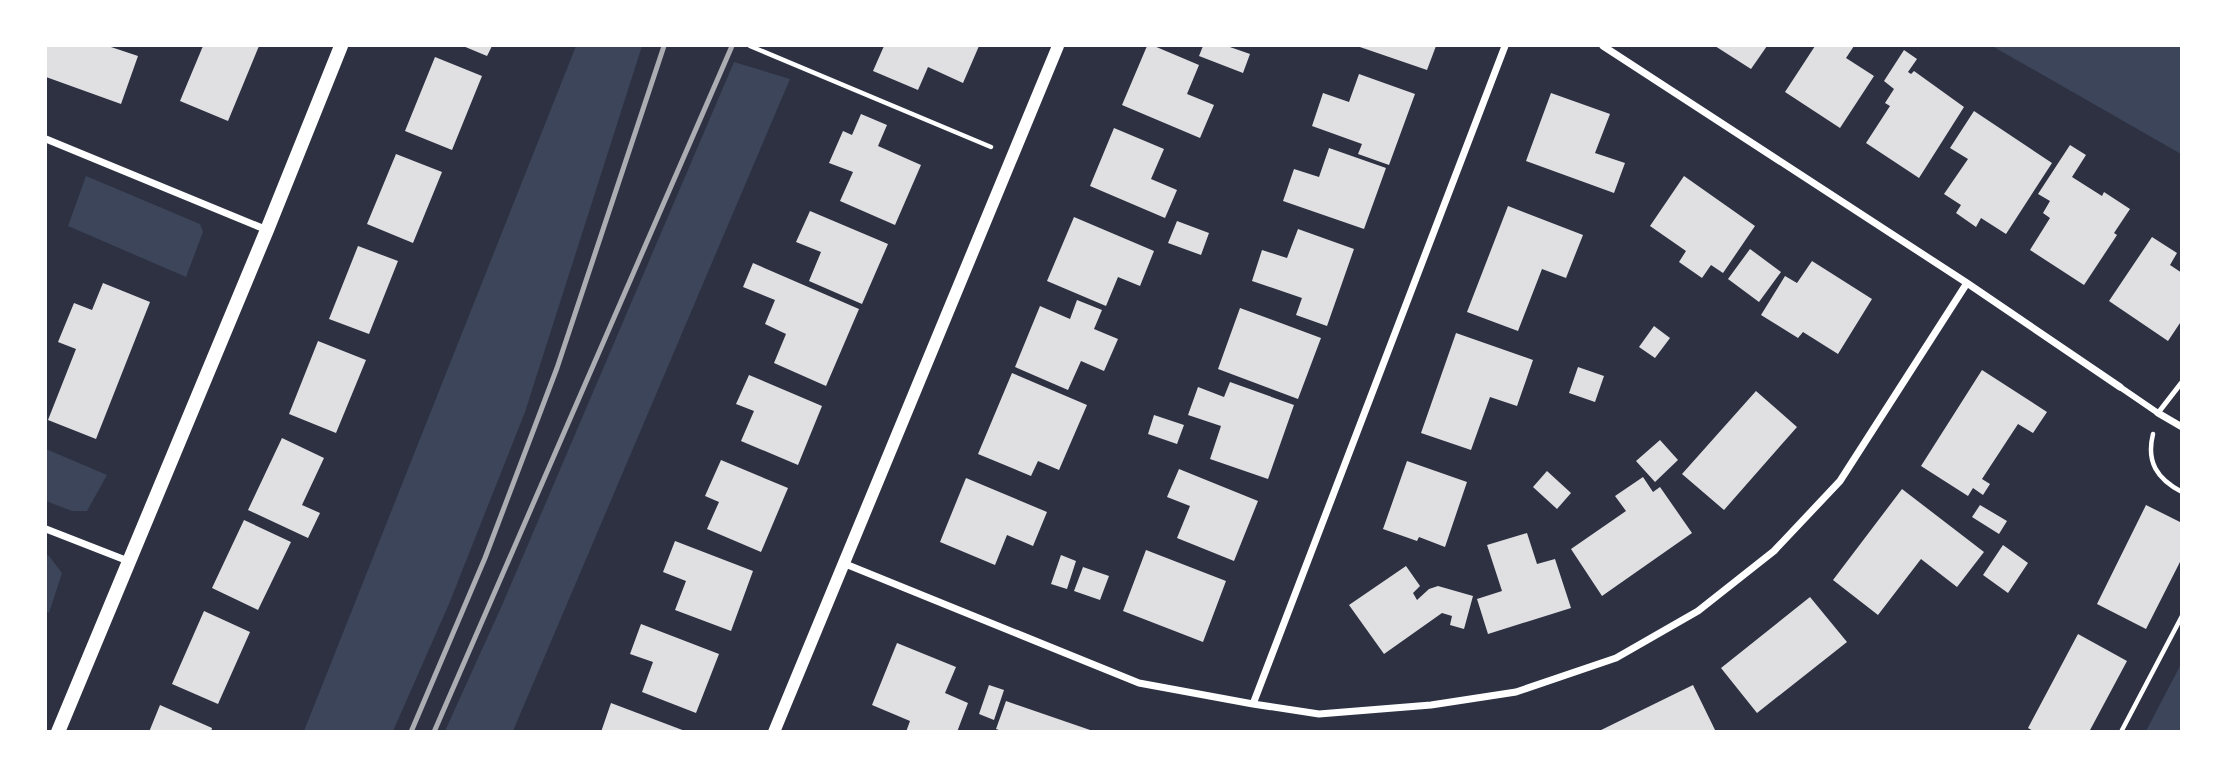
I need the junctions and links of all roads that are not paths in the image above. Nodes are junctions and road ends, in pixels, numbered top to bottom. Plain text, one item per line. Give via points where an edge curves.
1 (341, 46) edge
2 (1058, 46) edge
3 (1505, 46) edge
4 (1603, 46) edge
5 (46, 139) edge
6 (267, 230) junction
7 (1967, 283) junction
8 (2182, 382) edge
9 (2120, 387) joint
10 (2158, 412) junction
11 (2182, 427) edge
12 (46, 529) edge
13 (128, 561) junction
14 (843, 563) junction
15 (1253, 704) junction
16 (58, 732) edge
17 (774, 732) edge

1 - 6 main road
2 - 14 street
3 - 15 street
4 - 7 street
5 - 6 street
6 - 13 main road
7 - 9 street
7 - 15 street via 1840,481 1774,551 1698,611 1616,658 1516,692 1431,705 1319,713
8 - 10 lane
9 - 10 street
10 - 11 street
12 - 13 street
13 - 16 main road
14 - 15 street via 1139,683
14 - 17 street

